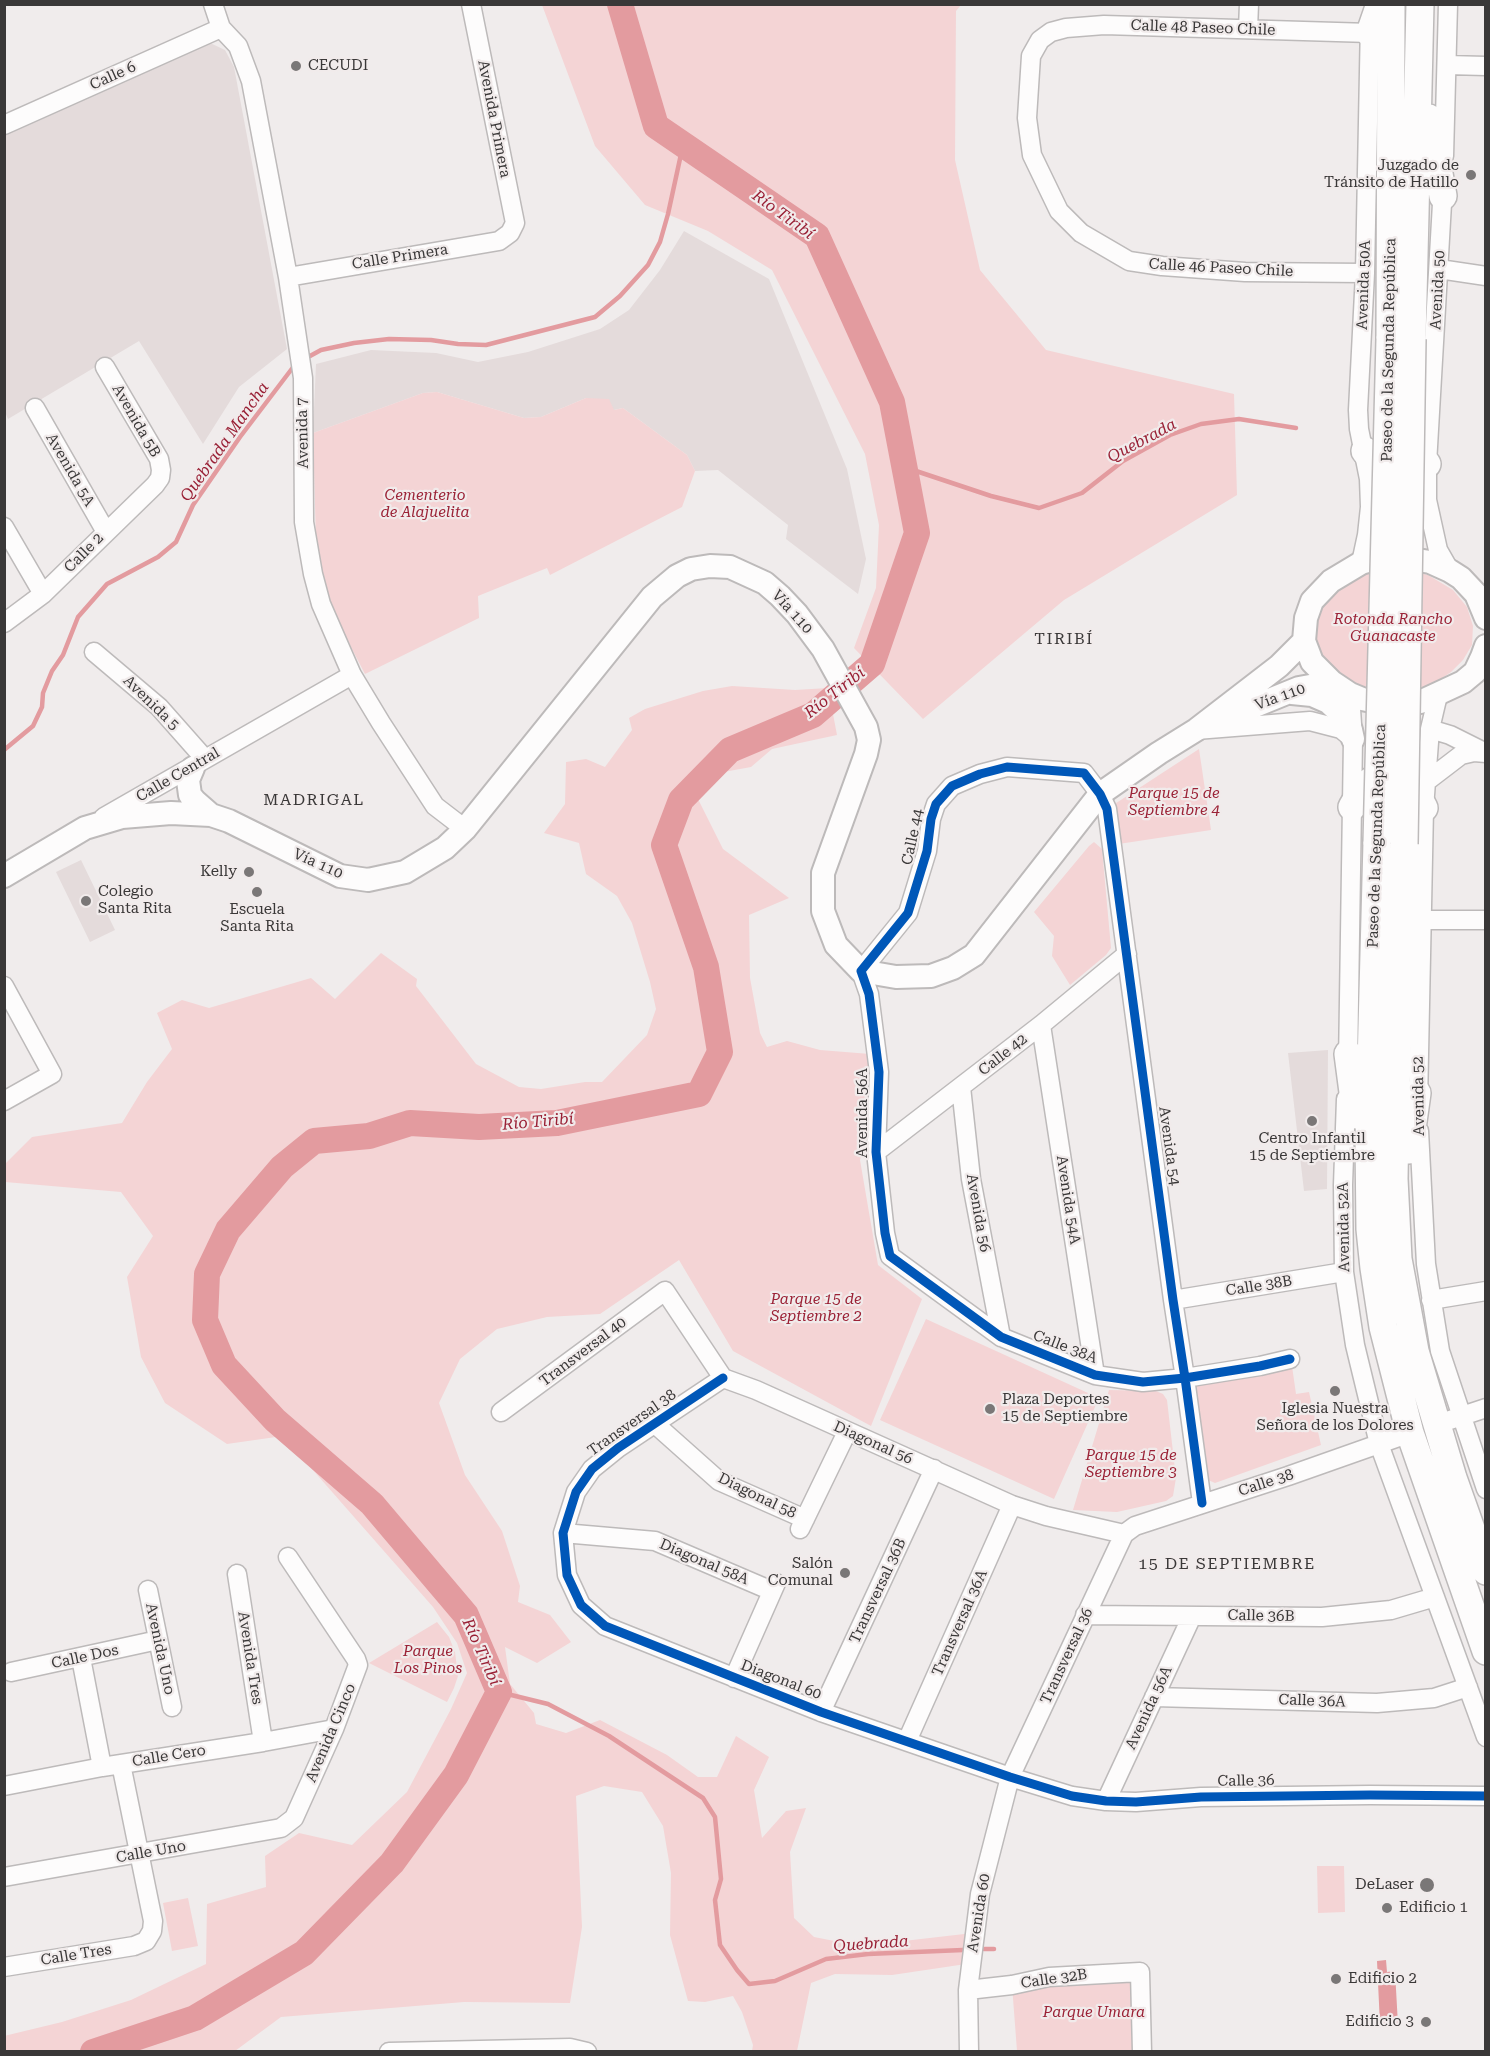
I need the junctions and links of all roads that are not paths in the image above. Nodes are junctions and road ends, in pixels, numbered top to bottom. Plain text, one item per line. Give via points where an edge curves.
1 (213, 4) edge
2 (471, 4) edge
3 (1249, 4) edge
4 (1370, 4) edge
5 (1380, 4) edge
6 (1391, 4) edge
7 (1420, 4) edge
8 (1448, 4) edge
9 (221, 28) junction
10 (1248, 29) junction
11 (1370, 33) junction
12 (1040, 40) joint
13 (1419, 58) junction
14 (1447, 65) junction
15 (1485, 66) edge
16 (4, 125) edge
17 (1443, 196) junction
18 (510, 233) joint
19 (1439, 269) junction
20 (1365, 273) junction
21 (1485, 276) edge
22 (288, 277) junction
23 (1401, 339) junction
24 (105, 367) dead end
25 (35, 408) dead end
26 (1365, 451) junction
27 (1427, 464) junction
28 (160, 478) joint
29 (4, 527) edge
30 (106, 532) junction
31 (1361, 563) junction
32 (1450, 571) junction
33 (43, 594) junction
34 (1485, 618) edge
35 (4, 623) edge
36 (1304, 641) junction
37 (1485, 646) edge
38 (93, 652) dead end
39 (1480, 672) edge
40 (352, 675) junction
41 (1341, 688) junction
42 (1438, 695) junction
43 (1276, 697) junction
44 (1430, 729) junction
45 (1196, 730) junction
46 (1353, 739) junction
47 (1485, 753) edge
48 (199, 763) junction
49 (1427, 781) junction
50 (1100, 794) junction
51 (1352, 807) junction
52 (1424, 808) junction
53 (212, 816) junction
54 (85, 828) junction
55 (465, 829) junction
56 (4, 876) edge
57 (1422, 920) junction
58 (1485, 920) edge
59 (1127, 954) junction
60 (861, 971) junction
61 (4, 986) edge
62 (1041, 1025) junction
63 (1348, 1054) junction
64 (961, 1087) junction
65 (1417, 1093) junction
66 (4, 1101) edge
67 (876, 1152) junction
68 (1370, 1229) junction
69 (890, 1256) joint
70 (1398, 1259) junction
71 (1344, 1272) junction
72 (1485, 1291) edge
73 (1173, 1300) junction
74 (1431, 1300) junction
75 (1001, 1338) junction
76 (1290, 1359) dead end
77 (1095, 1376) junction
78 (723, 1378) junction
79 (1185, 1378) junction
80 (1485, 1408) edge
81 (501, 1412) dead end
82 (1448, 1420) junction
83 (656, 1424) junction
84 (847, 1432) junction
85 (1410, 1433) junction
86 (1379, 1444) junction
87 (934, 1469) junction
88 (1485, 1489) edge
89 (1202, 1503) junction
90 (1012, 1506) junction
91 (563, 1533) junction
92 (1124, 1534) junction
93 (288, 1557) dead end
94 (1485, 1571) edge
95 (237, 1574) dead end
96 (567, 1575) joint
97 (148, 1590) dead end
98 (1435, 1597) junction
99 (1085, 1614) junction
100 (1192, 1616) junction
101 (158, 1640) junction
102 (1485, 1651) edge
103 (81, 1658) junction
104 (11, 1672) dead end
105 (734, 1678) junction
106 (1468, 1687) junction
107 (1154, 1696) junction
108 (172, 1707) dead end
109 (821, 1712) junction
110 (334, 1729) junction
111 (1485, 1737) edge
112 (907, 1741) junction
113 (263, 1742) junction
114 (121, 1764) junction
115 (102, 1767) junction
116 (1010, 1777) junction
117 (4, 1786) edge
118 (1485, 1796) edge
119 (1106, 1801) junction
120 (294, 1818) joint
121 (139, 1854) junction
122 (4, 1877) edge
123 (4, 1967) edge
124 (968, 1990) junction
125 (389, 2052) edge
126 (587, 2052) edge
127 (969, 2052) edge
128 (1142, 2052) edge

1 - 9 street, Avenida 7
2 - 18 street, Avenida Primera via 515,223
3 - 10 street
4 - 11 street, Avenida 50A
5 - 11 highway
6 - 23 highway, Paseo de la Segunda República
7 - 13 highway, Paseo de la Segunda República
8 - 14 street, Avenida 50
9 - 16 street, Calle 6
9 - 22 street, Avenida 7 via 238,46 251,81
10 - 11 street, Calle 48 Paseo Chile
10 - 12 street, Calle 48 Paseo Chile via 1084,26 1051,32
11 - 20 street, Avenida 50A
12 - 20 street, Calle 46 Paseo Chile via 1031,56 1027,118 1032,155 1059,211 1080,233 1129,261 1162,267
13 - 17 highway
13 - 23 highway, Paseo de la Segunda República
14 - 15 street
14 - 17 street, Avenida 50
17 - 19 street, Avenida 50
18 - 22 street, Calle Primera via 499,241
19 - 21 street
19 - 27 street, Avenida 50
20 - 26 street, Avenida 50A via 1358,410
22 - 40 street, Avenida 7 via 303,378 304,522 321,604
23 - 68 highway, Paseo de la Segunda República, bridge via 1377,842
23 - 70 highway, Paseo de la Segunda República, bridge via 1404,844 1394,1179
24 - 28 street, Avenida 5B via 159,459
25 - 30 street, Avenida 5A
26 - 27 highway via 1373,461 1392,471
26 - 31 street, Avenida 50A via 1370,507
27 - 32 street, Avenida 50 via 1431,526
28 - 30 street, Calle 2
29 - 33 street
30 - 33 street, Calle 2
31 - 32 main road via 1399,557 1430,562
31 - 36 main road via 1331,581 1312,601
32 - 34 main road via 1476,594
33 - 35 street, Calle 2
36 - 41 main road via 1312,662
36 - 45 main road, Vía 110 via 1279,666
37 - 39 main road
38 - 48 street, Avenida 5 via 159,707
39 - 42 main road
40 - 48 street, Calle Central
40 - 55 street, Avenida 7 via 435,806
41 - 42 main road via 1362,699 1391,705 1420,702
41 - 43 main road, Vía 110 via 1299,688
41 - 46 street, Avenida 52A
42 - 44 street, Avenida 52
43 - 45 main road, Vía 110
43 - 46 main road via 1294,693 1328,702 1341,714
44 - 47 street
44 - 49 street, Avenida 52
45 - 46 street via 1310,721 1341,729
45 - 50 main road, Vía 110
46 - 51 street, Avenida 52A
47 - 49 street via 1461,755
48 - 53 main road via 188,780 190,795
48 - 54 street, Calle Central
49 - 52 street, Avenida 52
50 - 59 street, Avenida 54 via 1107,809
50 - 60 main road, Vía 110 via 974,955 931,976 896,977
50 - 60 street, Calle 44 via 1084,773 1044,769 1007,767 952,786 936,804 908,913
51 - 52 highway via 1365,785 1389,774 1411,784
51 - 63 street, Avenida 52A
52 - 57 street, Avenida 52
53 - 54 main road, Vía 110 via 139,814
53 - 55 main road, Vía 110 via 327,871 368,880 416,867
54 - 56 main road, Calle Central
55 - 60 main road, Vía 110 via 652,597 691,569 730,567 765,584 797,614 823,649 864,723 869,740 866,754 823,873 823,911 836,945
57 - 58 street
57 - 65 street, Avenida 52
59 - 62 street, Calle 42
59 - 73 street, Avenida 54
60 - 67 street, Avenida 56A via 869,994 879,1072
61 - 66 street via 52,1074
62 - 64 street, Calle 42
62 - 77 street, Avenida 54A
63 - 68 highway
63 - 71 street, Avenida 52A
64 - 67 street, Calle 42
64 - 75 street, Avenida 56 via 971,1179
65 - 70 highway
65 - 74 street, Avenida 52
67 - 69 street, Avenida 56A
68 - 85 highway, Paseo de la Segunda República via 1383,1326
69 - 75 street, Calle 38A
70 - 82 highway, Paseo de la Segunda República via 1415,1352
71 - 73 street, Calle 38B
71 - 86 street, Avenida 52A via 1355,1345
72 - 74 street
73 - 79 street, Avenida 54
74 - 82 street, Avenida 52
75 - 77 street, Calle 38A
76 - 79 street, Calle 38A
77 - 79 street, Calle 38A via 1143,1382
78 - 81 street, Transversal 40 via 665,1291
78 - 83 street, Transversal 38
78 - 84 street, Diagonal 56
79 - 89 street, Avenida 54
80 - 82 street
82 - 88 street, Avenida 52
82 - 94 highway, Paseo de la Segunda República
83 - 84 street, Diagonal 58 via 720,1481 802,1524
83 - 91 street, Transversal 38 via 592,1468 576,1492
84 - 87 street, Diagonal 56
85 - 86 street, Calle 38
85 - 102 highway, Paseo de la Segunda República
86 - 89 street, Calle 38
86 - 98 street, Avenida 52A
87 - 90 street, Diagonal 56
87 - 109 street, Transversal 36B
89 - 92 street, Calle 38 via 1135,1526
90 - 92 street, Diagonal 56
90 - 112 street, Transversal 36A
91 - 96 street, Transversal 38
91 - 105 street, Diagonal 58A via 655,1541 774,1587
92 - 99 street, Transversal 36
93 - 110 street, Avenida Cinco via 356,1659 357,1672
95 - 113 street, Avenida Tres
96 - 105 street, Diagonal 60 via 581,1605 605,1626
97 - 101 street, Avenida Uno
98 - 100 street, Calle 36B via 1391,1610 1322,1617
98 - 106 street, Avenida 52A
99 - 100 street, Calle 36B
99 - 116 street, Transversal 36
100 - 107 street, Avenida 56A
101 - 103 street, Calle Dos
101 - 108 street, Avenida Uno
103 - 104 street, Calle Dos
103 - 115 street
105 - 109 street, Diagonal 60
106 - 107 street, Calle 36A via 1434,1698 1377,1703
106 - 111 street, Avenida 52A
107 - 119 street, Avenida 56A
109 - 112 street, Diagonal 60
110 - 113 street, Calle Cero
110 - 120 street, Avenida Cinco
112 - 116 street, Diagonal 60
113 - 114 street, Calle Cero
114 - 115 street, Calle Cero
114 - 121 street
115 - 117 street, Calle Cero
116 - 119 street, Calle 36 via 1072,1796
116 - 124 street, Avenida 60 via 980,1894
118 - 119 street, Calle 36
120 - 121 street, Calle Uno via 281,1828
121 - 122 street, Calle Uno
121 - 123 street, Calle Tres via 153,1921 146,1941
124 - 127 street, Avenida 60
124 - 128 street, Calle 32B via 1049,1977 1140,1972
125 - 126 street via 570,2048

